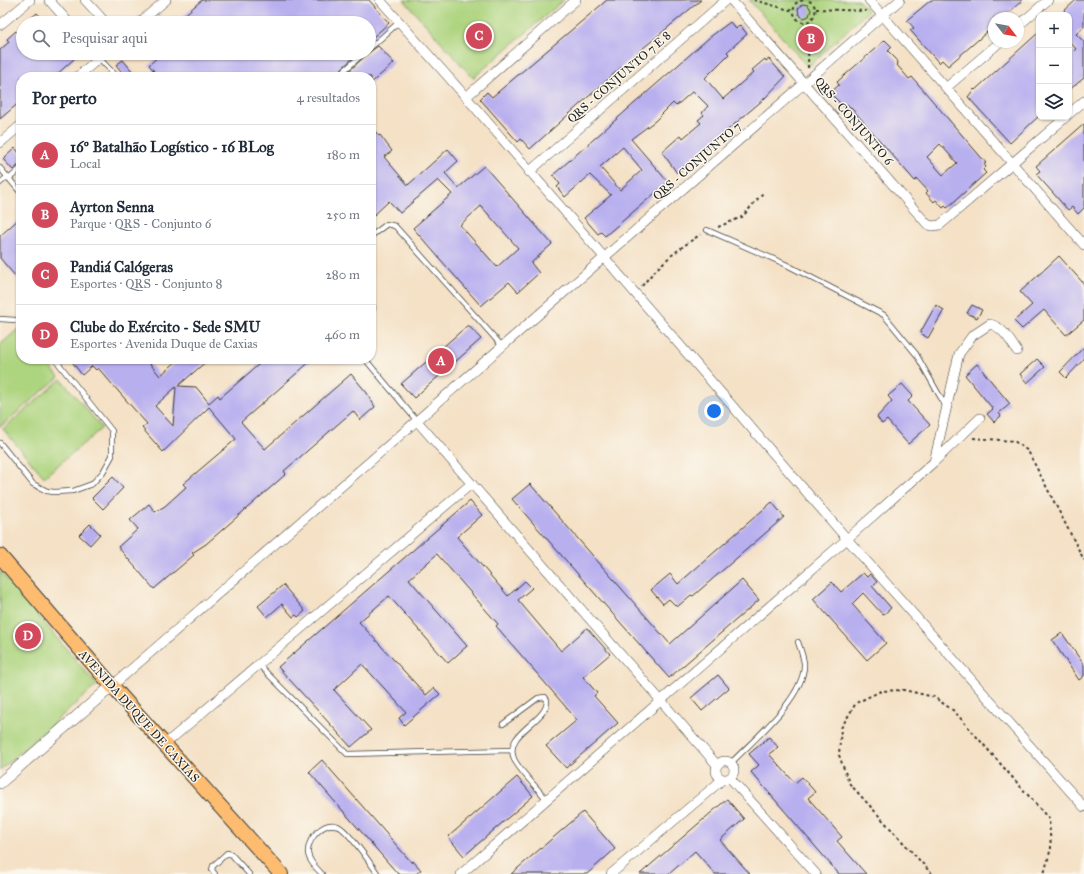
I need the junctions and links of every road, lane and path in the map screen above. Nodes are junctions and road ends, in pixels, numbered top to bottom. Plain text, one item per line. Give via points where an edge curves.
1 (30, 0) edge
2 (49, 0) edge
3 (85, 0) edge
4 (166, 0) edge
5 (380, 0) edge
6 (576, 0) edge
7 (726, 0) edge
8 (731, 0) edge
9 (754, 0) edge
10 (803, 0) edge
11 (807, 0) edge
12 (869, 0) edge
13 (900, 0) edge
14 (1048, 0) edge
15 (816, 9) junction
16 (792, 11) junction
17 (882, 15) junction
18 (63, 16) edge
19 (100, 16) edge
20 (147, 16) edge
21 (1024, 21) edge
22 (809, 22) junction
23 (398, 23) junction
24 (0, 26) edge
25 (376, 43) edge
26 (993, 48) edge
27 (94, 60) edge
28 (103, 60) edge
29 (356, 60) edge
30 (82, 72) edge
31 (113, 72) edge
32 (343, 72) edge
33 (804, 84) junction
34 (947, 88) junction
35 (466, 97) junction
36 (1084, 101) edge
37 (1072, 111) edge
38 (1063, 120) edge
39 (16, 129) edge
40 (0, 143) edge
41 (1013, 163) junction
42 (0, 168) edge
43 (16, 172) edge
44 (529, 172) junction
45 (8, 178) junction
46 (0, 183) edge
47 (16, 187) edge
48 (763, 194) dead end
49 (707, 230) junction
50 (376, 232) edge
51 (1080, 234) edge
52 (1084, 244) edge
53 (605, 257) junction
54 (636, 294) junction
55 (0, 319) edge
56 (16, 320) edge
57 (502, 346) junction
58 (1017, 351) dead end
59 (59, 364) edge
60 (369, 364) edge
61 (946, 407) junction
62 (980, 418) dead end
63 (416, 421) junction
64 (960, 437) junction
65 (0, 444) edge
66 (934, 462) junction
67 (471, 484) junction
68 (847, 539) junction
69 (0, 556) edge
70 (1084, 560) edge
71 (798, 642) dead end
72 (258, 664) junction
73 (112, 686) junction
74 (660, 701) junction
75 (503, 724) dead end
76 (164, 745) junction
77 (512, 750) junction
78 (731, 763) junction
79 (717, 765) junction
80 (726, 778) junction
81 (0, 783) edge
82 (547, 800) junction
83 (1084, 807) edge
84 (215, 874) edge
85 (249, 874) edge
86 (280, 874) edge
87 (322, 874) edge
88 (378, 874) edge
89 (461, 874) edge
90 (611, 874) edge
91 (816, 874) edge
92 (932, 874) edge
93 (1044, 874) edge

1 - 24 street
2 - 18 street
3 - 19 street
4 - 20 street
5 - 23 street
6 - 35 street
7 - 44 street, QRS - CONJUNTO 7 E 8
8 - 33 street
9 - 16 path
10 - 16 path via 796,3
11 - 15 path via 812,2
12 - 17 street
13 - 17 street, QRS - CONJUNTO 6
14 - 21 street
15 - 17 path via 868,11
15 - 22 path
16 - 22 path via 795,18
17 - 33 street, QRS - CONJUNTO 6
17 - 34 street
22 - 33 path via 808,67
23 - 25 lane
23 - 35 street
26 - 34 street
27 - 30 street
28 - 31 lane
29 - 32 lane
33 - 41 street, QRS - CONJUNTO 6 via 927,224 932,226 940,225
33 - 53 street, QRS - CONJUNTO 7
34 - 41 street
35 - 44 street
36 - 37 street
38 - 41 street
39 - 40 street
41 - 51 street
42 - 45 lane
43 - 45 lane
44 - 53 street
45 - 46 lane
45 - 47 lane
48 - 49 path via 742,216
49 - 54 path via 675,251 655,270
49 - 61 lane via 785,264 884,315 916,354
50 - 57 lane via 387,224 394,226
51 - 52 street
53 - 54 street
53 - 57 street, QRS - CONJUNTO 7
54 - 68 street
55 - 56 lane
57 - 63 street, QRS - CONJUNTO 7
58 - 61 street via 997,326 990,324 972,336 958,354
59 - 65 lane via 112,431 112,456 104,472 92,484 73,491 47,491 33,484
60 - 63 lane
61 - 66 street
62 - 64 street
63 - 67 street
63 - 73 street, QRS - CONJUNTO 7
64 - 66 street
64 - 70 path via 1014,442 1028,451
66 - 68 street
67 - 72 street
67 - 74 street
68 - 74 street
68 - 83 street
69 - 73 main road, AVENIDA DUQUE DE CAXIAS
71 - 78 lane via 804,663 797,689 785,707
72 - 76 street
72 - 77 lane via 346,754
73 - 76 main road, AVENIDA DUQUE DE CAXIAS
73 - 81 street
74 - 79 street
74 - 82 street
75 - 77 lane via 538,698 545,697 547,700 545,710 518,736
76 - 86 main road, AVENIDA DUQUE DE CAXIAS
77 - 82 lane via 515,759
78 - 79 street via 724,761
78 - 80 street via 734,771
79 - 80 street via 717,775
80 - 90 street
80 - 91 street
82 - 89 street
84 - 85 lane via 213,866 227,853 231,854
87 - 88 lane via 310,859 308,850 314,836 321,829 338,826
92 - 93 path via 849,783 839,755 841,728 856,703 882,691 904,690 934,697 954,711 1049,819 1051,848

